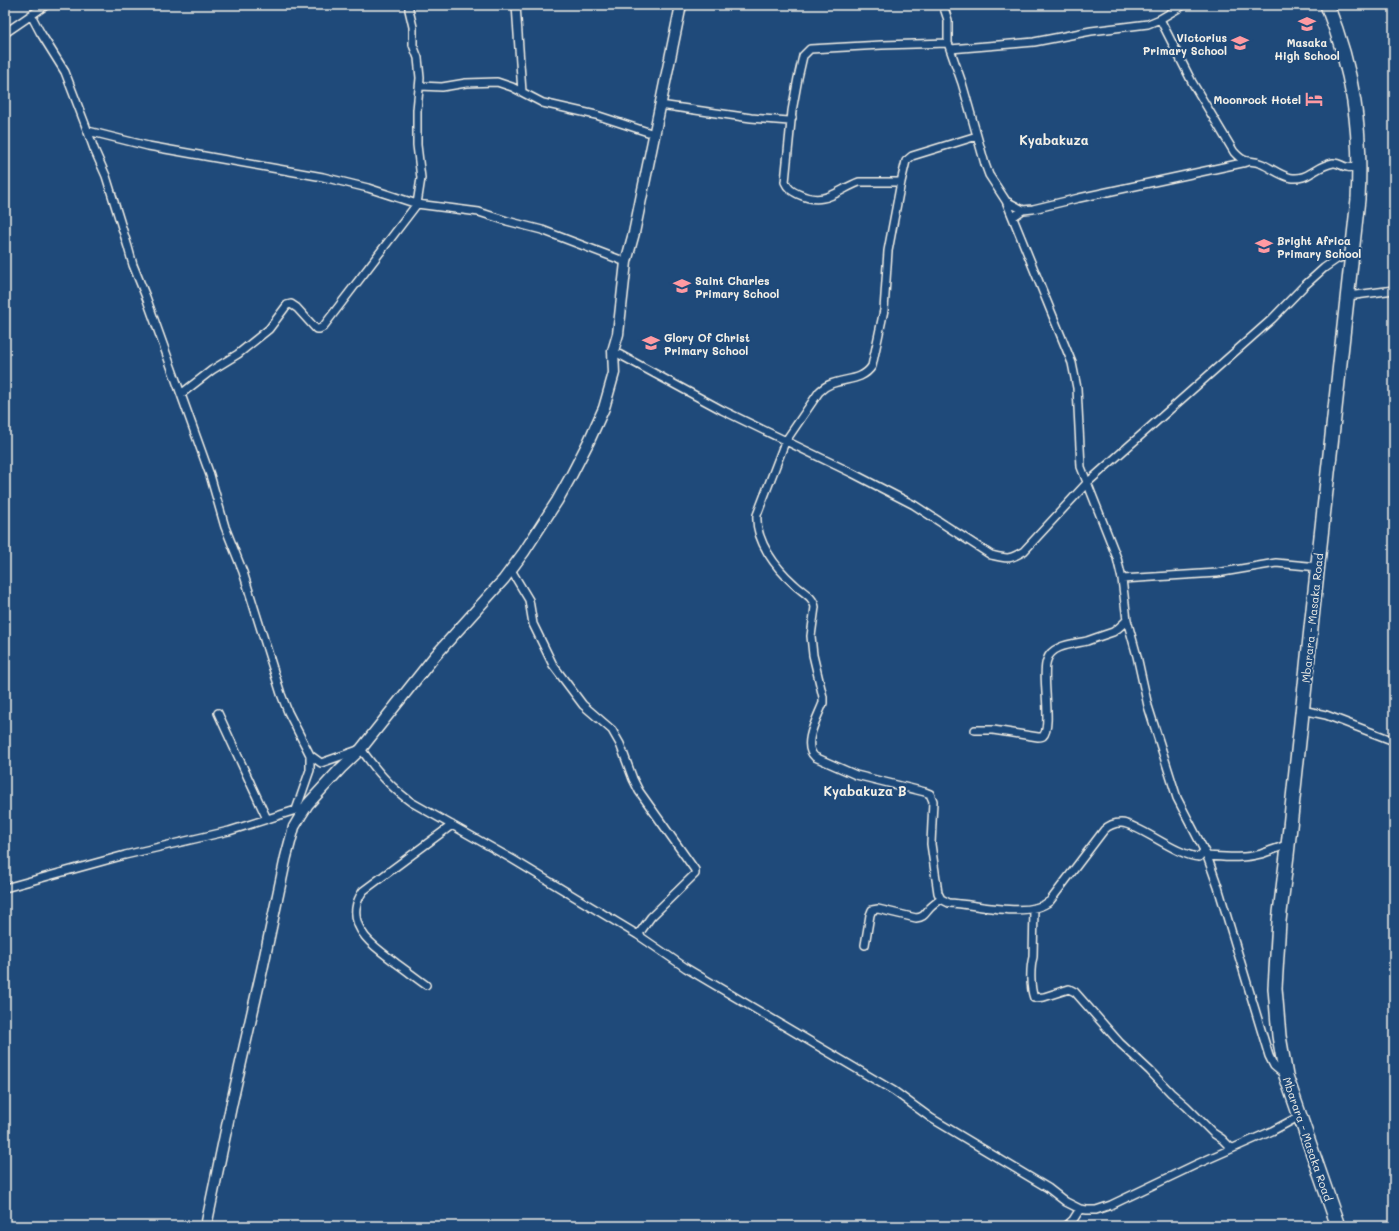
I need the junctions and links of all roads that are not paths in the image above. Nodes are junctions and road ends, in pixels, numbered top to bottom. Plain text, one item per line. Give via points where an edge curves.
1 (46, 5) edge
2 (409, 5) edge
3 (516, 5) edge
4 (681, 5) edge
5 (943, 5) edge
6 (1184, 5) edge
7 (1327, 5) edge
8 (31, 15) junction
9 (1160, 19) junction
10 (5, 34) edge
11 (949, 46) junction
12 (420, 86) junction
13 (522, 92) junction
14 (660, 105) junction
15 (792, 118) junction
16 (88, 131) junction
17 (654, 134) junction
18 (977, 136) junction
19 (1247, 162) junction
20 (1360, 167) junction
21 (902, 182) junction
22 (1006, 201) junction
23 (417, 204) junction
24 (1023, 210) junction
25 (1013, 217) junction
26 (1353, 253) junction
27 (626, 262) junction
28 (1394, 290) edge
29 (1348, 296) junction
30 (613, 351) junction
31 (181, 394) junction
32 (785, 442) junction
33 (1087, 483) junction
34 (1318, 566) junction
35 (511, 570) junction
36 (1122, 579) junction
37 (1127, 620) junction
38 (1302, 710) junction
39 (218, 713) dead end
40 (975, 730) dead end
41 (1394, 741) edge
42 (361, 749) junction
43 (310, 754) junction
44 (308, 804) junction
45 (296, 810) junction
46 (267, 818) junction
47 (452, 825) junction
48 (1288, 844) junction
49 (1205, 854) junction
50 (5, 888) edge
51 (941, 899) junction
52 (1034, 910) junction
53 (638, 935) junction
54 (865, 945) dead end
55 (426, 985) dead end
56 (1286, 1076) junction
57 (1300, 1116) junction
58 (1231, 1148) junction
59 (1080, 1209) junction
60 (206, 1226) edge
61 (1066, 1226) edge
62 (1338, 1226) edge

1 - 8 street
2 - 12 street
3 - 13 street
4 - 14 street
5 - 11 street via 948,20
6 - 9 street
7 - 20 highway, Mbarara - Masaka Road via 1348,68 1356,109
8 - 10 street
8 - 16 street via 63,69
9 - 11 street via 1148,24 1034,42
9 - 19 street via 1192,82 1234,152 1241,160
11 - 15 street via 882,45 810,49 803,56
11 - 18 street
12 - 13 street via 442,87 497,82
12 - 23 street via 417,110 420,178
13 - 17 street via 543,103 596,115
14 - 15 street via 751,118 789,121
14 - 17 street
15 - 21 street via 785,178 786,186 790,190 807,197 825,198 859,182
16 - 23 street via 148,146 323,177
16 - 31 street via 109,183 132,265
17 - 27 street
18 - 21 street via 908,158
18 - 22 street via 989,175
19 - 20 street via 1261,164 1278,174 1295,178 1333,163
19 - 24 street
20 - 26 highway, Mbarara - Masaka Road
21 - 32 street via 888,251 884,310 872,366 864,375 824,386
22 - 24 street
22 - 25 street
23 - 27 street via 479,212 542,230
23 - 31 street via 323,327 316,329 297,308 287,304 269,329
24 - 25 street
25 - 33 street via 1072,363 1077,388 1081,468
26 - 29 highway, Mbarara - Masaka Road
26 - 33 street via 1337,259 1324,268 1272,319
27 - 30 street via 618,334
28 - 29 street
29 - 34 highway, Mbarara - Masaka Road
30 - 32 street
30 - 35 street via 614,373 604,408 589,441 557,501
31 - 43 street via 210,475 225,527 243,572 283,698
32 - 33 street via 914,505 991,555 1005,558 1013,558 1024,550
32 - 51 street via 757,515 756,524 766,549 781,570 814,602 812,655 823,691 823,703 810,737 809,749 815,757 856,775 930,794 934,806 932,844 936,885
33 - 36 street via 1117,558
34 - 36 street via 1276,563 1217,573
34 - 38 highway, Mbarara - Masaka Road
35 - 42 street via 434,657
35 - 53 street via 529,600 533,624 554,665 584,705 612,730 639,790 695,870 695,874 651,917
36 - 37 street
37 - 40 street via 1115,631 1069,644 1049,655 1045,667 1047,724 1043,736
37 - 49 street via 1148,706 1173,788
38 - 41 street via 1326,714
38 - 48 highway, Mbarara - Masaka Road
39 - 46 street
42 - 43 street via 321,763
42 - 44 street
42 - 47 street via 382,778 397,792
43 - 45 street via 310,770
44 - 45 street
44 - 60 street via 294,827 291,838
45 - 46 street
46 - 50 street via 229,831 125,854
47 - 53 street
47 - 55 street via 364,892 358,897 356,904 358,927 365,937 373,946
48 - 49 street via 1261,854 1235,858
48 - 56 highway, Mbarara - Masaka Road via 1279,921 1275,988
49 - 52 street via 1199,857 1192,856 1125,824 1110,826 1104,830 1050,901
49 - 56 street via 1218,886 1267,1051 1274,1066
51 - 52 street via 949,903
51 - 54 street via 920,918 872,910
52 - 58 street via 1033,957 1030,965 1034,998 1069,989 1075,992 1120,1043 1212,1133
53 - 59 street via 686,968 894,1090 931,1118
56 - 57 highway, Mbarara - Masaka Road
57 - 58 street
57 - 62 highway, Mbarara - Masaka Road
58 - 59 street via 1111,1205 1096,1210
59 - 61 street

